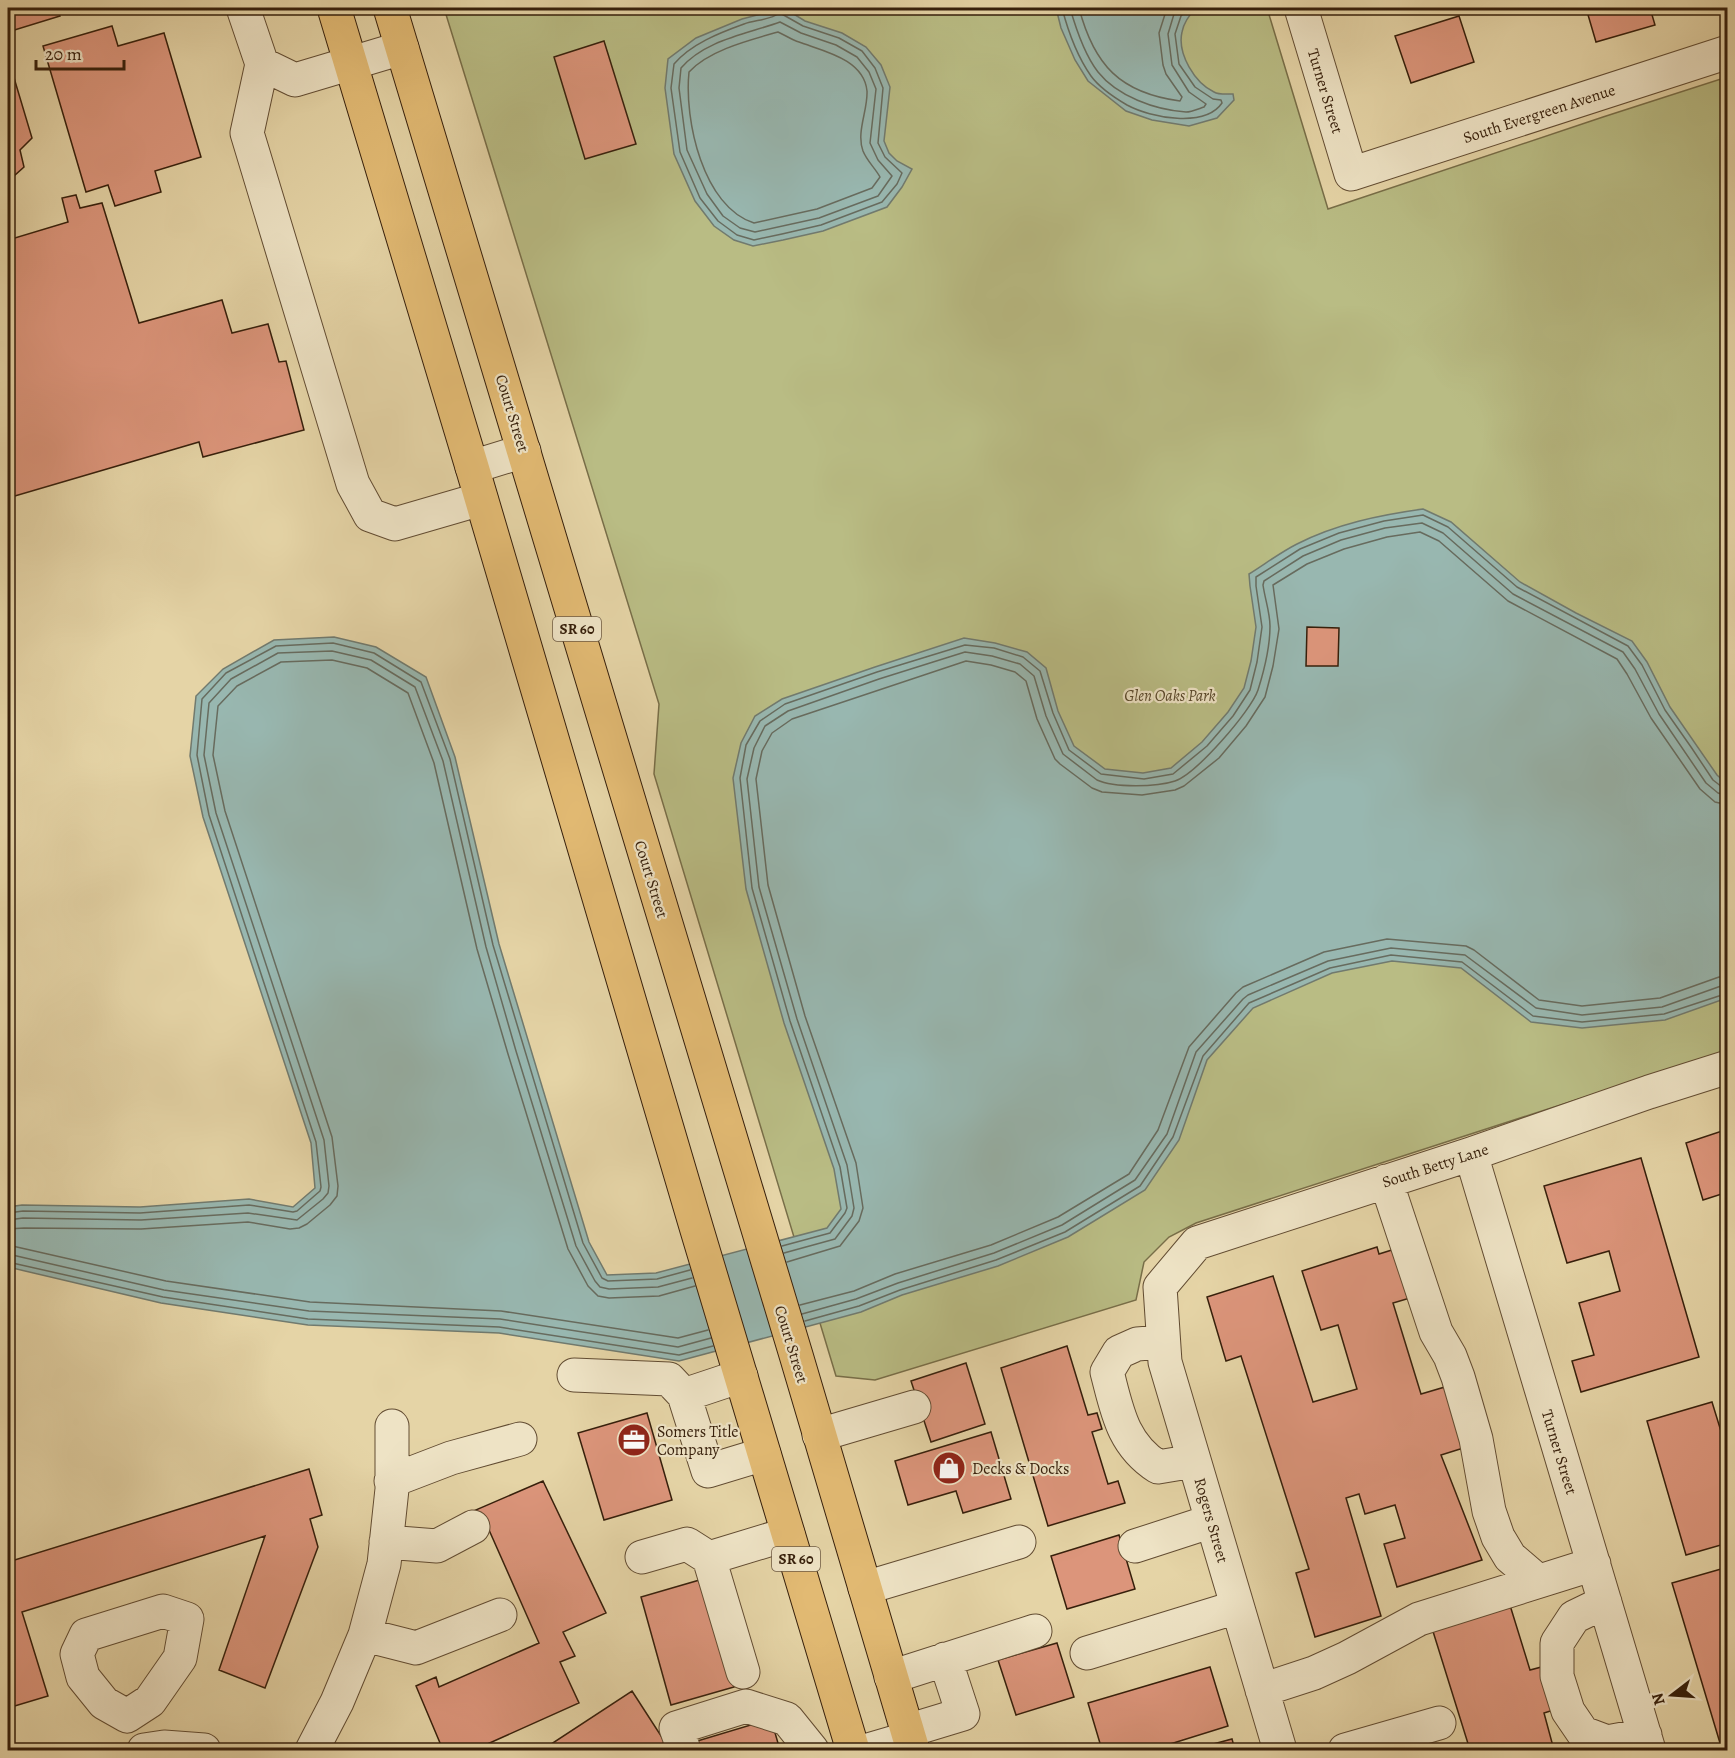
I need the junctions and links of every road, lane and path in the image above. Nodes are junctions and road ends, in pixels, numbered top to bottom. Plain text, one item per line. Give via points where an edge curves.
1 (243, 8) edge
2 (334, 8) edge
3 (390, 8) edge
4 (1301, 8) edge
5 (402, 48) junction
6 (1728, 52) edge
7 (262, 64) junction
8 (351, 64) junction
9 (1350, 174) joint
10 (524, 451) junction
11 (472, 467) junction
12 (482, 499) junction
13 (1728, 1067) edge
14 (1471, 1154) junction
15 (1386, 1181) junction
16 (1160, 1287) joint
17 (1163, 1342) junction
18 (740, 1372) junction
19 (574, 1375) dead end
20 (684, 1395) junction
21 (914, 1407) dead end
22 (392, 1426) dead end
23 (819, 1435) junction
24 (520, 1439) dead end
25 (764, 1454) junction
26 (1194, 1461) junction
27 (392, 1481) junction
28 (1212, 1521) junction
29 (473, 1527) dead end
30 (788, 1534) junction
31 (386, 1542) junction
32 (1018, 1542) dead end
33 (1135, 1546) dead end
34 (642, 1557) dead end
35 (709, 1558) junction
36 (1594, 1564) junction
37 (1538, 1581) junction
38 (865, 1588) junction
39 (1605, 1602) junction
40 (1237, 1608) junction
41 (500, 1614) dead end
42 (1035, 1631) dead end
43 (365, 1635) junction
44 (1087, 1653) dead end
45 (945, 1659) junction
46 (742, 1672) dead end
47 (891, 1677) junction
48 (1262, 1690) junction
49 (127, 1716) dead end
50 (1439, 1723) dead end
51 (910, 1740) edge
52 (1647, 1743) edge
53 (125, 1750) edge
54 (144, 1750) edge
55 (204, 1750) edge
56 (312, 1750) edge
57 (684, 1750) edge
58 (812, 1750) edge
59 (853, 1750) edge
60 (868, 1750) edge
61 (1280, 1750) edge
62 (1345, 1750) edge

1 - 7 street
2 - 8 main road, SR 60
3 - 5 main road, Court Street / SR 60
4 - 9 street, Turner Street
5 - 8 street
5 - 10 main road, Court Street / SR 60
6 - 9 street, South Evergreen Avenue
7 - 8 street via 295,80
7 - 12 street via 247,133 353,484 370,515 395,524
8 - 11 main road, SR 60
10 - 11 street
10 - 23 main road, Court Street / SR 60
11 - 12 main road, SR 60
12 - 18 main road, SR 60
13 - 14 street, South Betty Lane
14 - 15 street, South Betty Lane
14 - 36 street, Turner Street
15 - 16 street, South Betty Lane via 1197,1243
15 - 37 street via 1432,1323 1458,1377 1498,1537 1510,1557
16 - 17 street, Rogers Street
17 - 26 street, Rogers Street via 1165,1362
17 - 26 street via 1137,1344 1119,1352 1107,1371 1121,1424 1145,1459 1158,1467
18 - 20 street
18 - 25 main road, SR 60
19 - 20 street via 669,1379
20 - 25 street via 708,1470
21 - 23 street
22 - 27 street
23 - 38 main road, Court Street / SR 60
24 - 27 street via 451,1458
25 - 30 main road, SR 60
26 - 28 street, Rogers Street
27 - 31 street
28 - 33 street
28 - 40 street, Rogers Street
29 - 31 street via 437,1546
30 - 35 street
30 - 59 main road, SR 60
31 - 43 street
32 - 38 street
34 - 35 street via 687,1544
35 - 46 street
36 - 37 street
36 - 39 street, Turner Street
37 - 48 street via 1419,1620 1314,1673
38 - 47 main road, Court Street / SR 60
39 - 52 street, Turner Street
39 - 52 street via 1574,1617 1557,1643 1557,1676 1568,1711 1583,1734 1607,1742
40 - 44 street
40 - 48 street, Rogers Street
41 - 43 street via 416,1648
42 - 45 street
43 - 56 street
45 - 47 street
45 - 51 street via 963,1714
47 - 51 main road, Court Street / SR 60
48 - 61 street, Rogers Street
49 - 53 street
50 - 62 street
51 - 60 street
54 - 55 street
57 - 58 street via 676,1728 746,1706 787,1719

